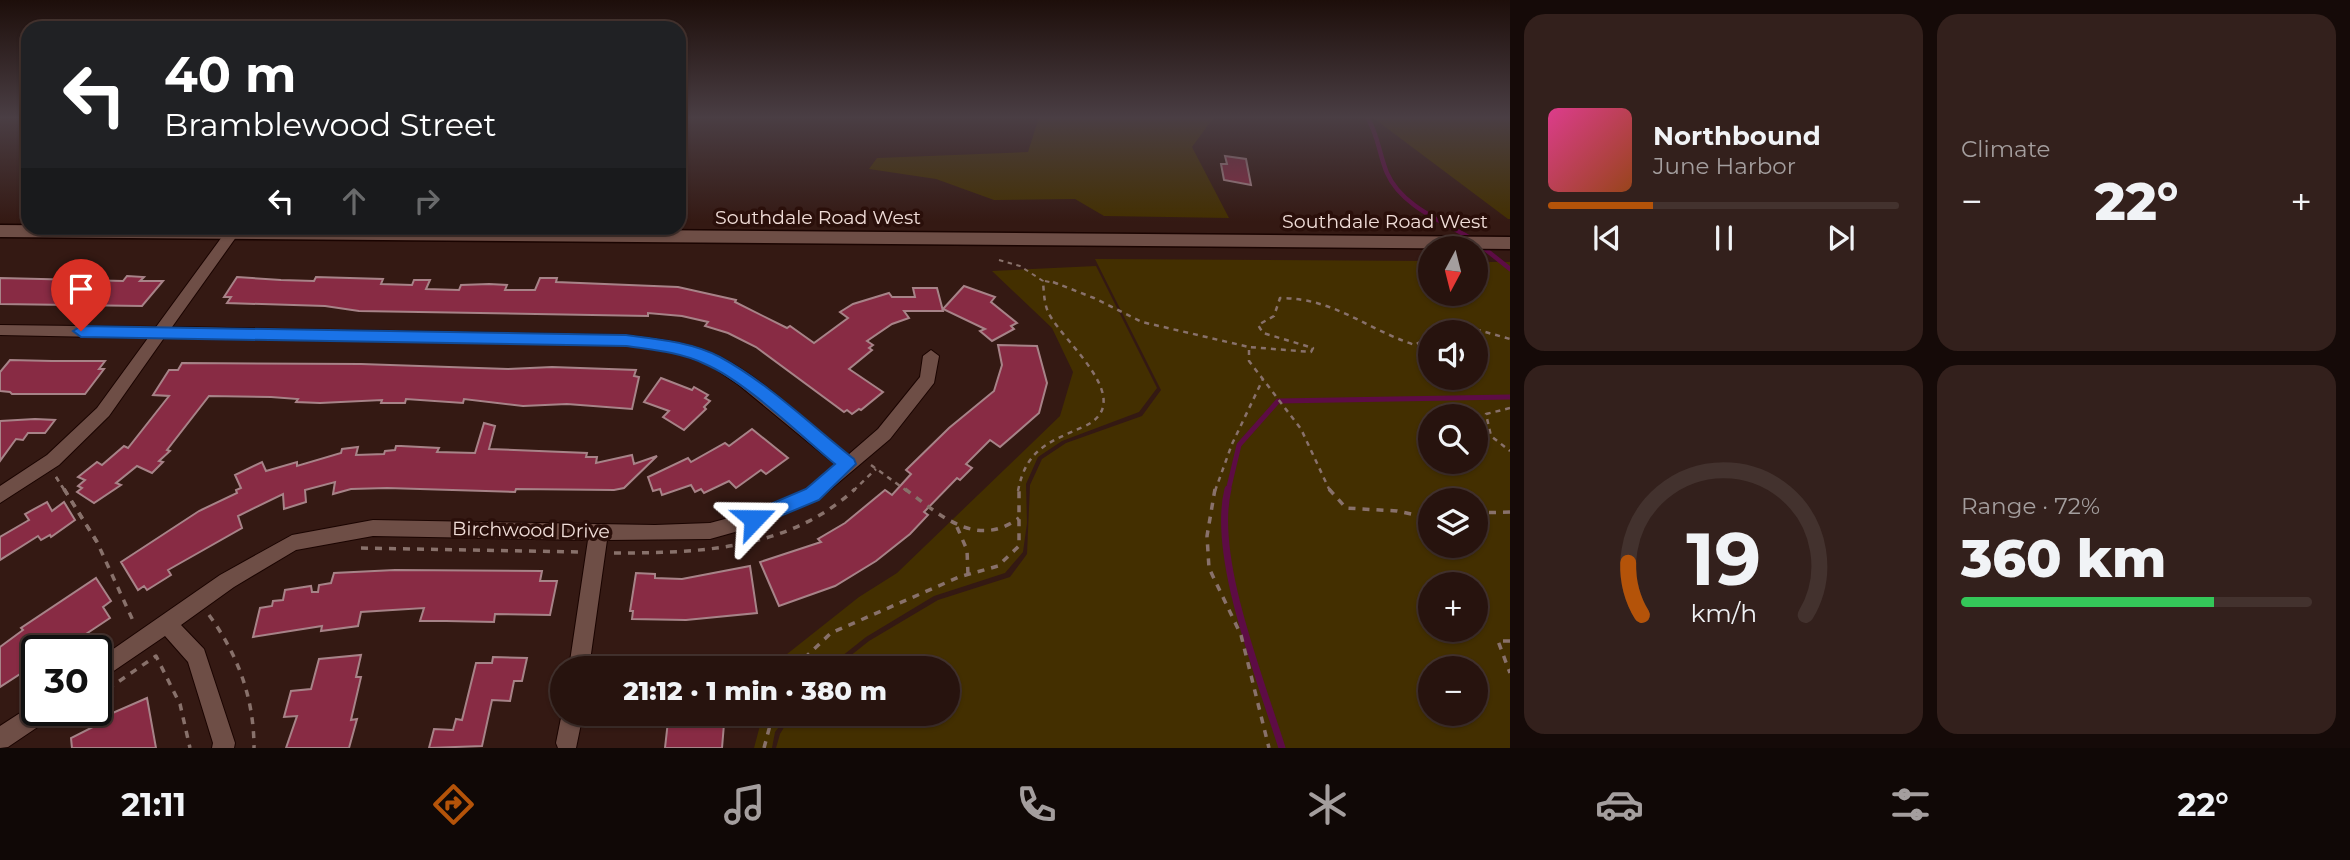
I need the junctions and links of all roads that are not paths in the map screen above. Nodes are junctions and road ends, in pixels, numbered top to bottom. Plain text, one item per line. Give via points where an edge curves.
1 (0, 231) edge
2 (21, 231) edge
3 (231, 235) edge
4 (488, 235) edge
5 (1510, 243) edge
6 (0, 330) edge
7 (162, 332) junction
8 (931, 356) dead end
9 (853, 460) junction
10 (0, 496) edge
11 (599, 531) junction
12 (167, 624) junction
13 (581, 656) edge
14 (112, 662) edge
15 (21, 725) edge
16 (570, 726) edge
17 (0, 739) edge
18 (567, 743) dead end
19 (223, 748) edge

1 - 2 main road, Southdale Road West
3 - 7 street
4 - 5 main road, Southdale Road West
6 - 7 street
7 - 9 street via 626,340 677,348 713,360
7 - 10 street via 103,412 52,460
8 - 9 street, Birchwood Drive via 928,379 884,434
9 - 11 street, Birchwood Drive via 813,494 754,519 710,531
11 - 12 street, Birchwood Drive via 373,528 292,543 227,580
11 - 13 street
12 - 14 street, Birchwood Drive
12 - 19 street via 197,656
15 - 17 street
16 - 18 street

